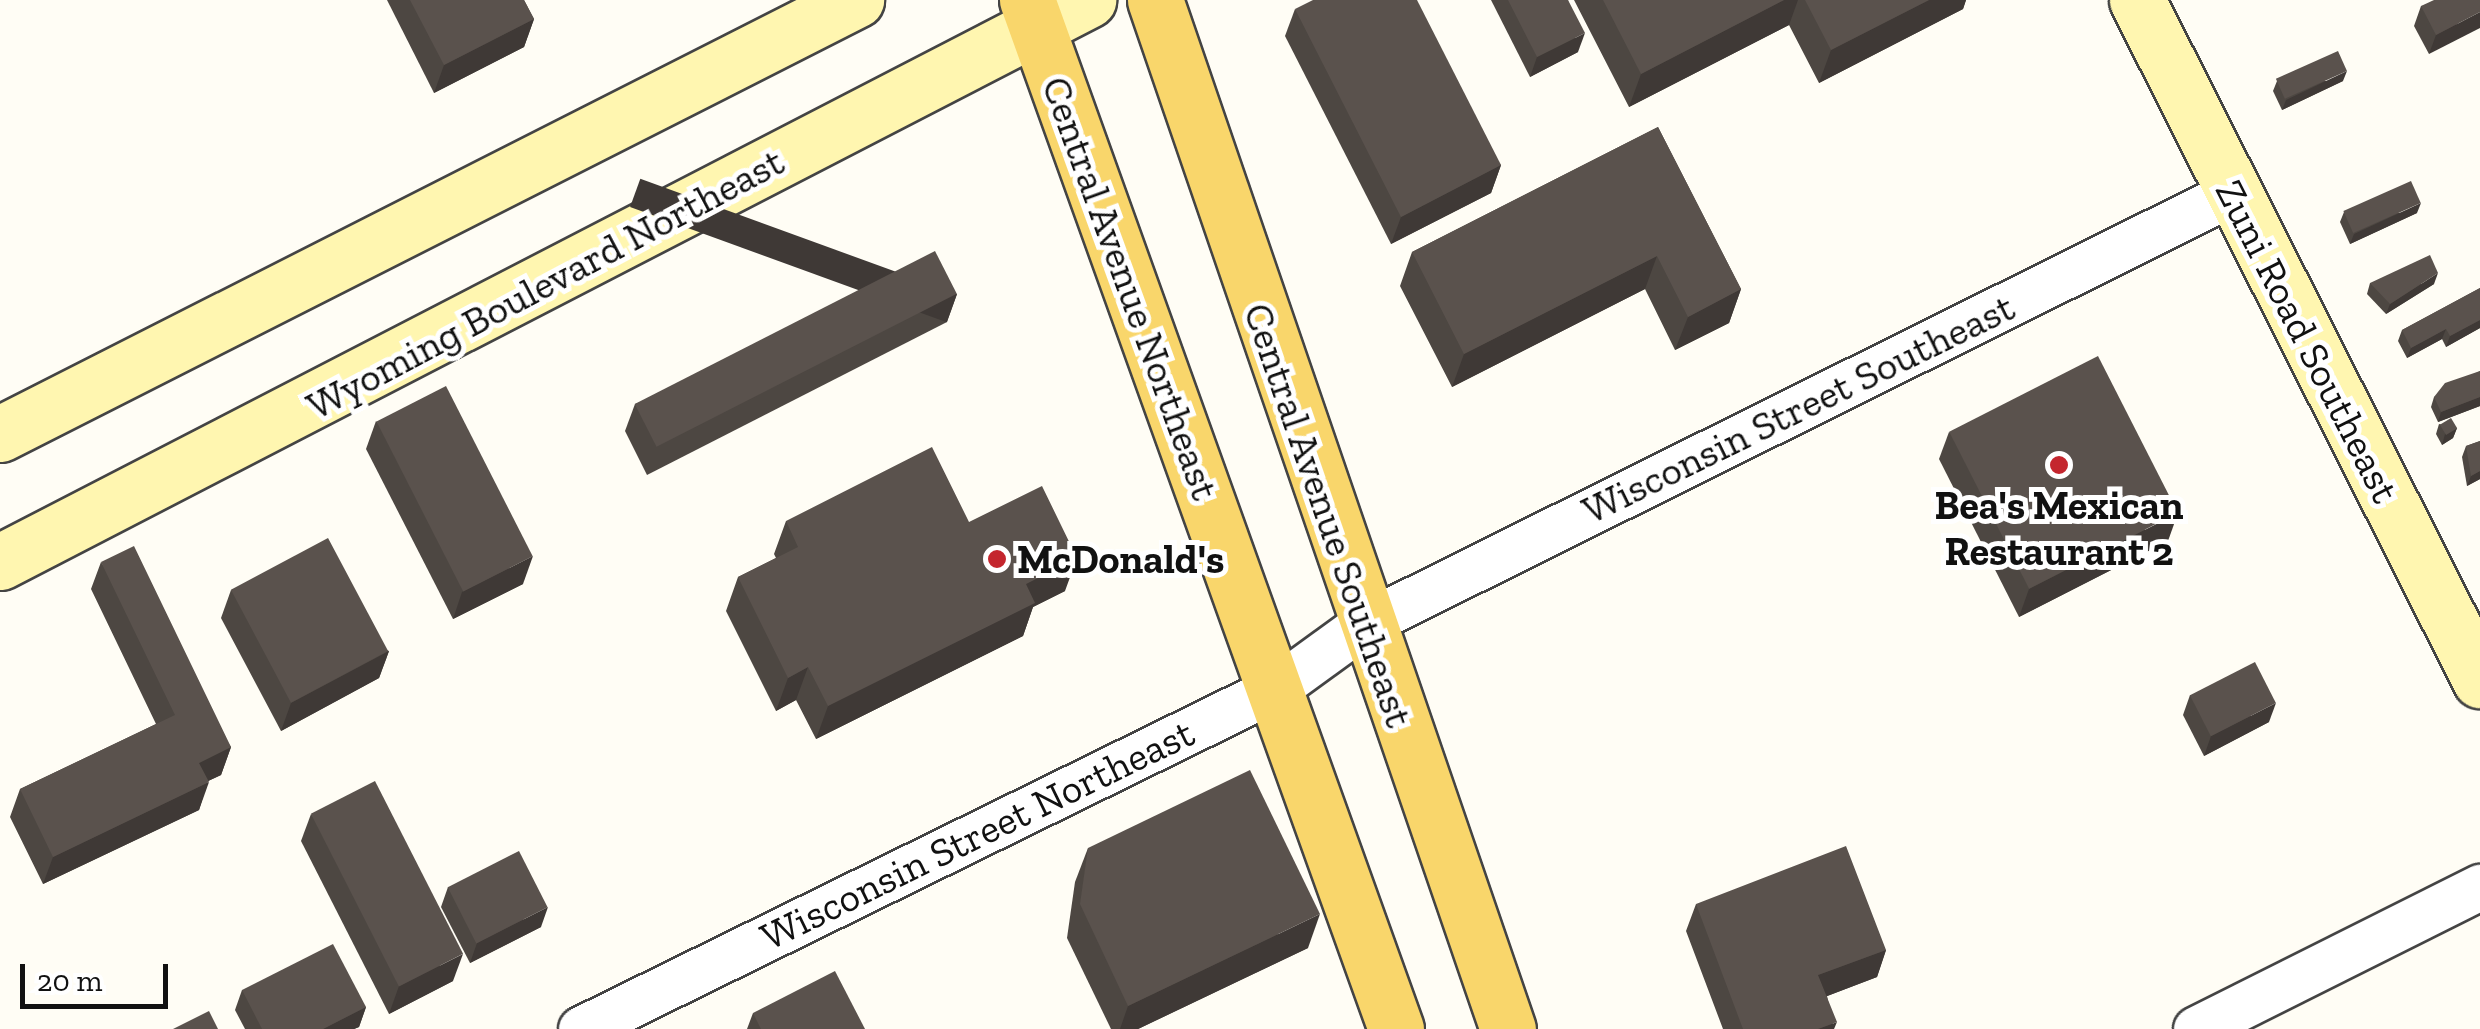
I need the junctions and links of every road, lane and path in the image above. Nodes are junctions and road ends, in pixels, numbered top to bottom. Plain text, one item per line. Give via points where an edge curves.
1 (856, 0) edge
2 (1088, 0) edge
3 (1155, 0) edge
4 (2137, 0) edge
5 (1031, 13) edge
6 (2232, 193) junction
7 (0, 434) edge
8 (0, 562) edge
9 (1364, 624) junction
10 (2480, 680) edge
11 (1276, 688) junction
12 (2480, 886) edge
13 (581, 1029) edge
14 (1396, 1029) edge
15 (1508, 1029) edge
16 (2196, 1029) edge

1 - 7 main road
2 - 5 main road, Wyoming Boulevard Northeast
3 - 9 main road, Central Avenue Southeast
4 - 6 main road, Zuni Road Southeast
5 - 8 main road, Wyoming Boulevard Northeast
5 - 11 main road, Central Avenue Northeast
6 - 9 street, Wisconsin Street Southeast
6 - 10 main road, Zuni Road Southeast
9 - 11 street, Wisconsin Street Northeast
9 - 15 main road, Central Avenue Southeast
11 - 13 street, Wisconsin Street Northeast
11 - 14 main road, Central Avenue Northeast
12 - 16 street

